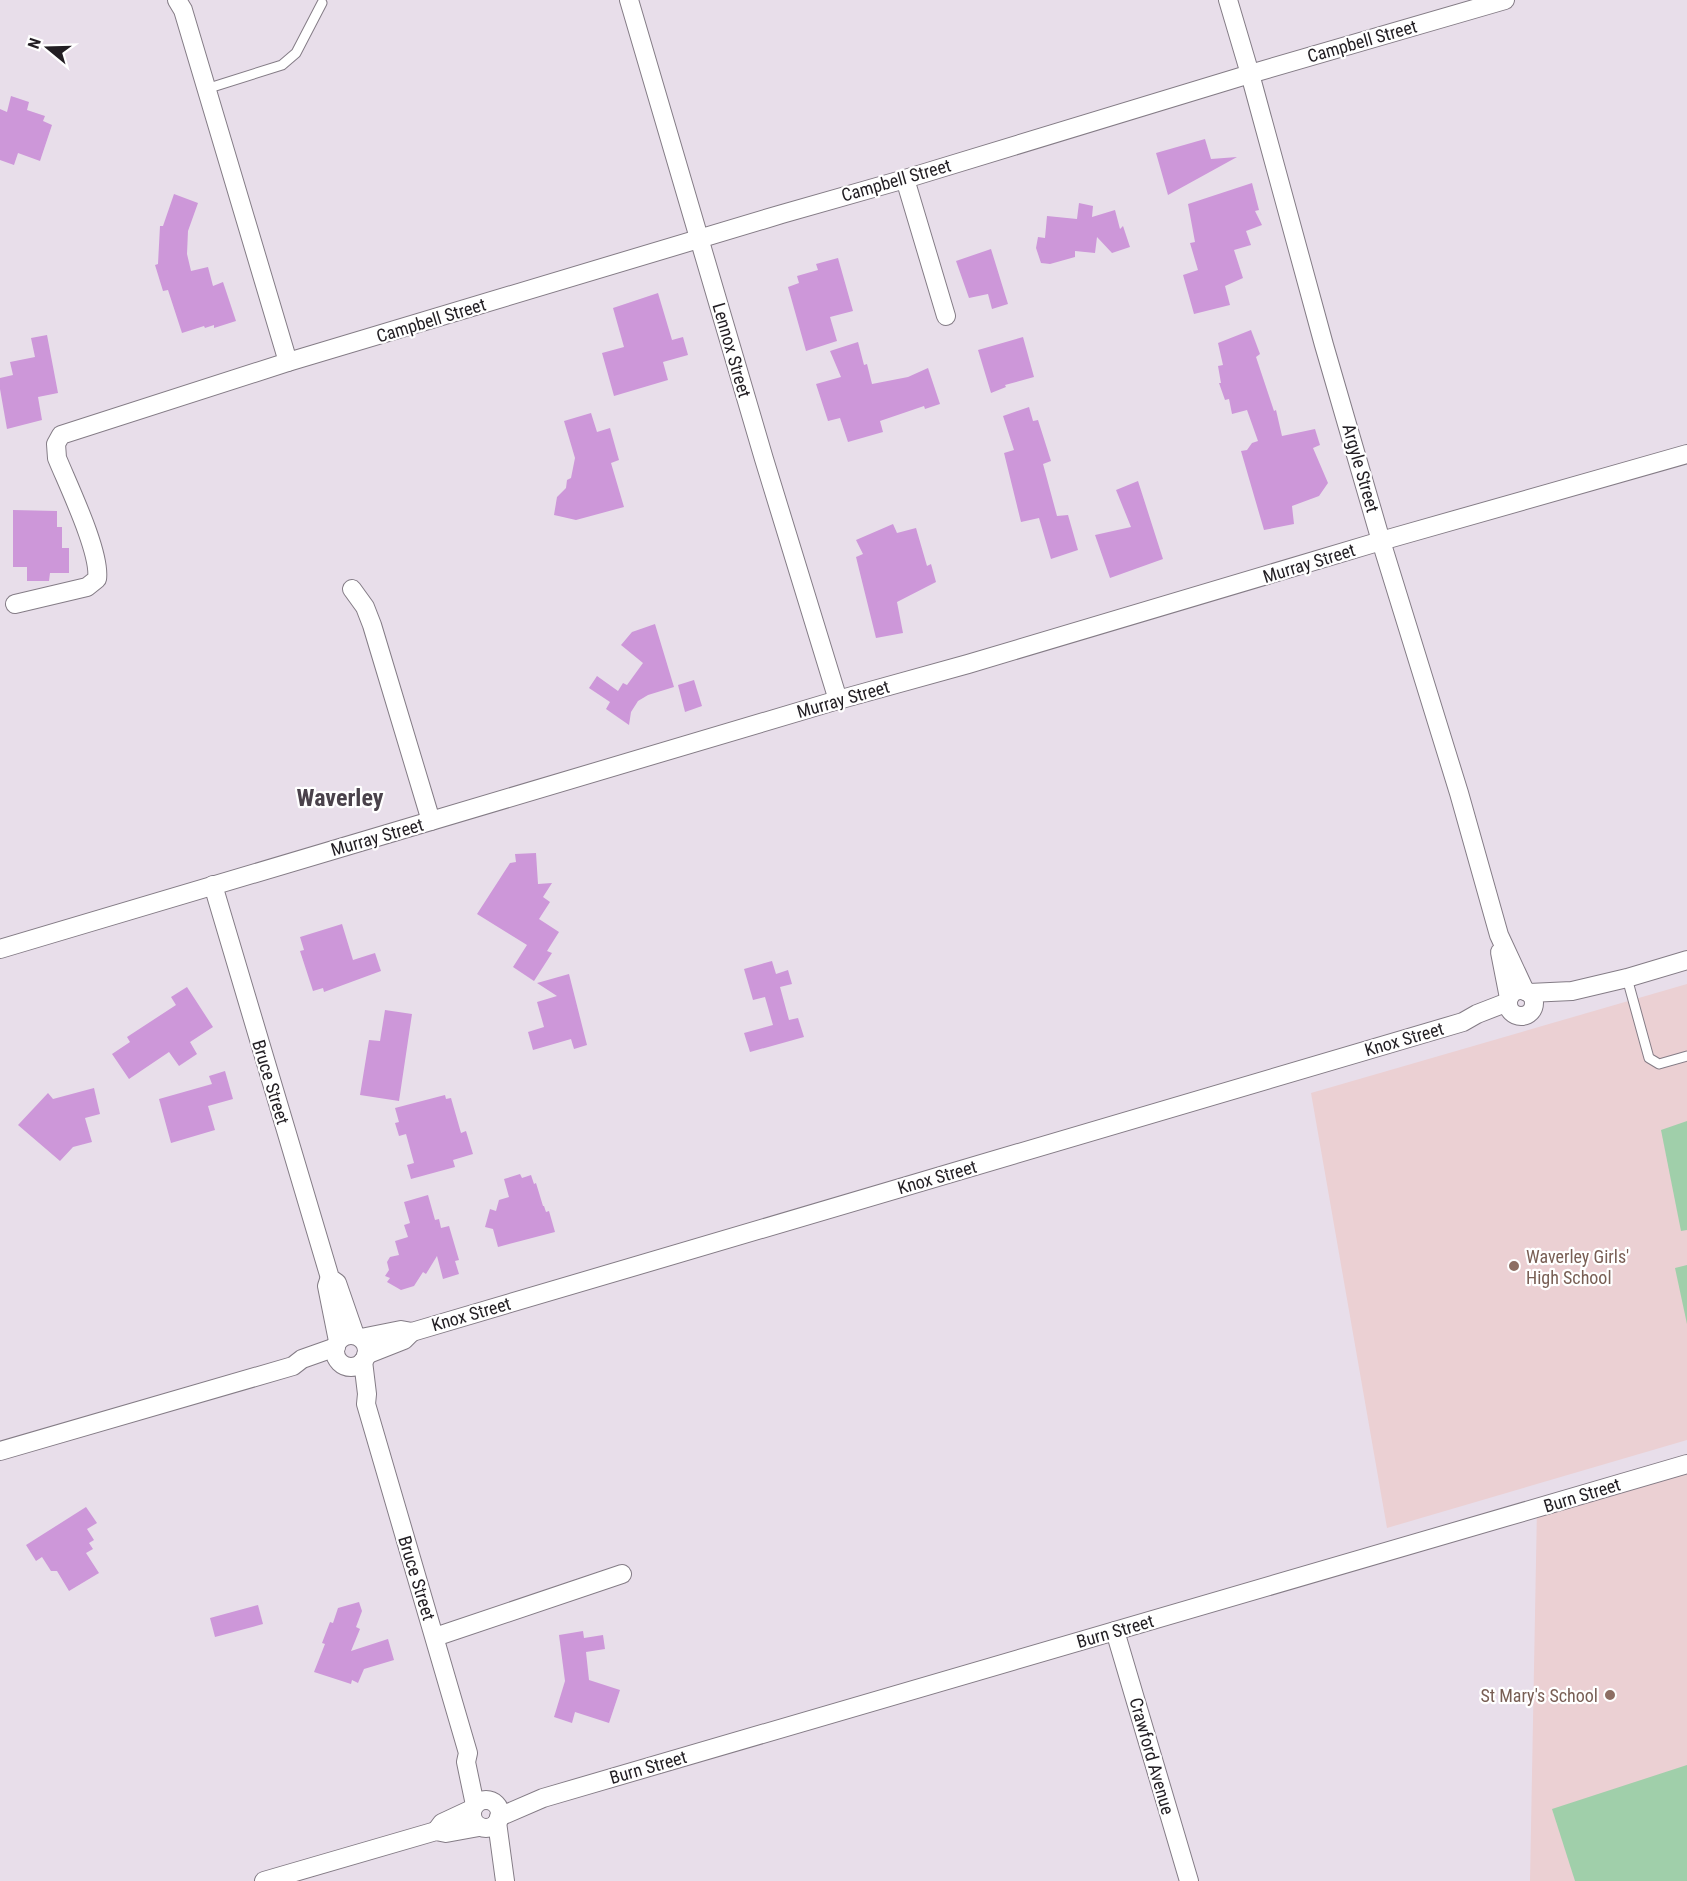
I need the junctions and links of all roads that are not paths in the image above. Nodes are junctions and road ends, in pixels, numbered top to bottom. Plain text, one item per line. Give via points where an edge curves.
1 (629, 0) edge
2 (1228, 0) edge
3 (1505, 0) edge
4 (322, 3) dead end
5 (180, 5) edge
6 (1250, 74) junction
7 (206, 89) junction
8 (905, 179) junction
9 (698, 239) junction
10 (946, 316) dead end
11 (288, 362) junction
12 (1687, 454) edge
13 (1382, 541) junction
14 (351, 589) dead end
15 (15, 604) dead end
16 (838, 700) junction
17 (431, 821) junction
18 (213, 885) junction
19 (0, 948) edge
20 (1687, 960) edge
21 (1627, 978) junction
22 (1572, 991) junction
23 (1516, 999) junction
24 (1687, 1056) edge
25 (351, 1351) junction
26 (0, 1452) edge
27 (1687, 1464) edge
28 (622, 1574) dead end
29 (1115, 1631) junction
30 (435, 1637) junction
31 (487, 1814) junction
32 (505, 1878) edge
33 (264, 1881) edge
34 (1189, 1881) edge

1 - 9 street, Lennox Street
2 - 6 street, Argyle Street
3 - 6 street, Campbell Street
4 - 7 lane via 296,53 282,65
5 - 7 street
6 - 8 street, Campbell Street
6 - 13 street, Argyle Street
7 - 11 street
8 - 9 street, Campbell Street
8 - 10 street
9 - 11 street, Campbell Street
9 - 16 street, Lennox Street
11 - 15 street, Campbell Street via 61,435 56,444 57,458 90,541 97,579 87,587
12 - 13 street, Murray Street
13 - 16 street, Murray Street
13 - 23 street, Argyle Street via 1459,793
14 - 17 street via 365,607 372,625
16 - 17 street, Murray Street
17 - 18 street, Murray Street
18 - 19 street, Murray Street
18 - 25 street, Bruce Street via 330,1278 337,1283
20 - 21 street, Knox Street
21 - 22 street, Knox Street
21 - 24 lane via 1649,1058 1659,1064
22 - 23 street, Knox Street
22 - 23 street, Knox Street via 1530,1012 1533,1002
23 - 25 street, Knox Street via 1463,1022 412,1332 401,1330
25 - 26 street, Knox Street via 302,1359 293,1366
25 - 30 street, Bruce Street via 359,1397 366,1404
27 - 29 street, Burn Street
28 - 30 street
29 - 31 street, Burn Street
29 - 34 street, Crawford Avenue
30 - 31 street, Bruce Street via 468,1753 474,1759
31 - 32 street, Bruce Street
31 - 33 street, Burn Street via 442,1823 436,1831

